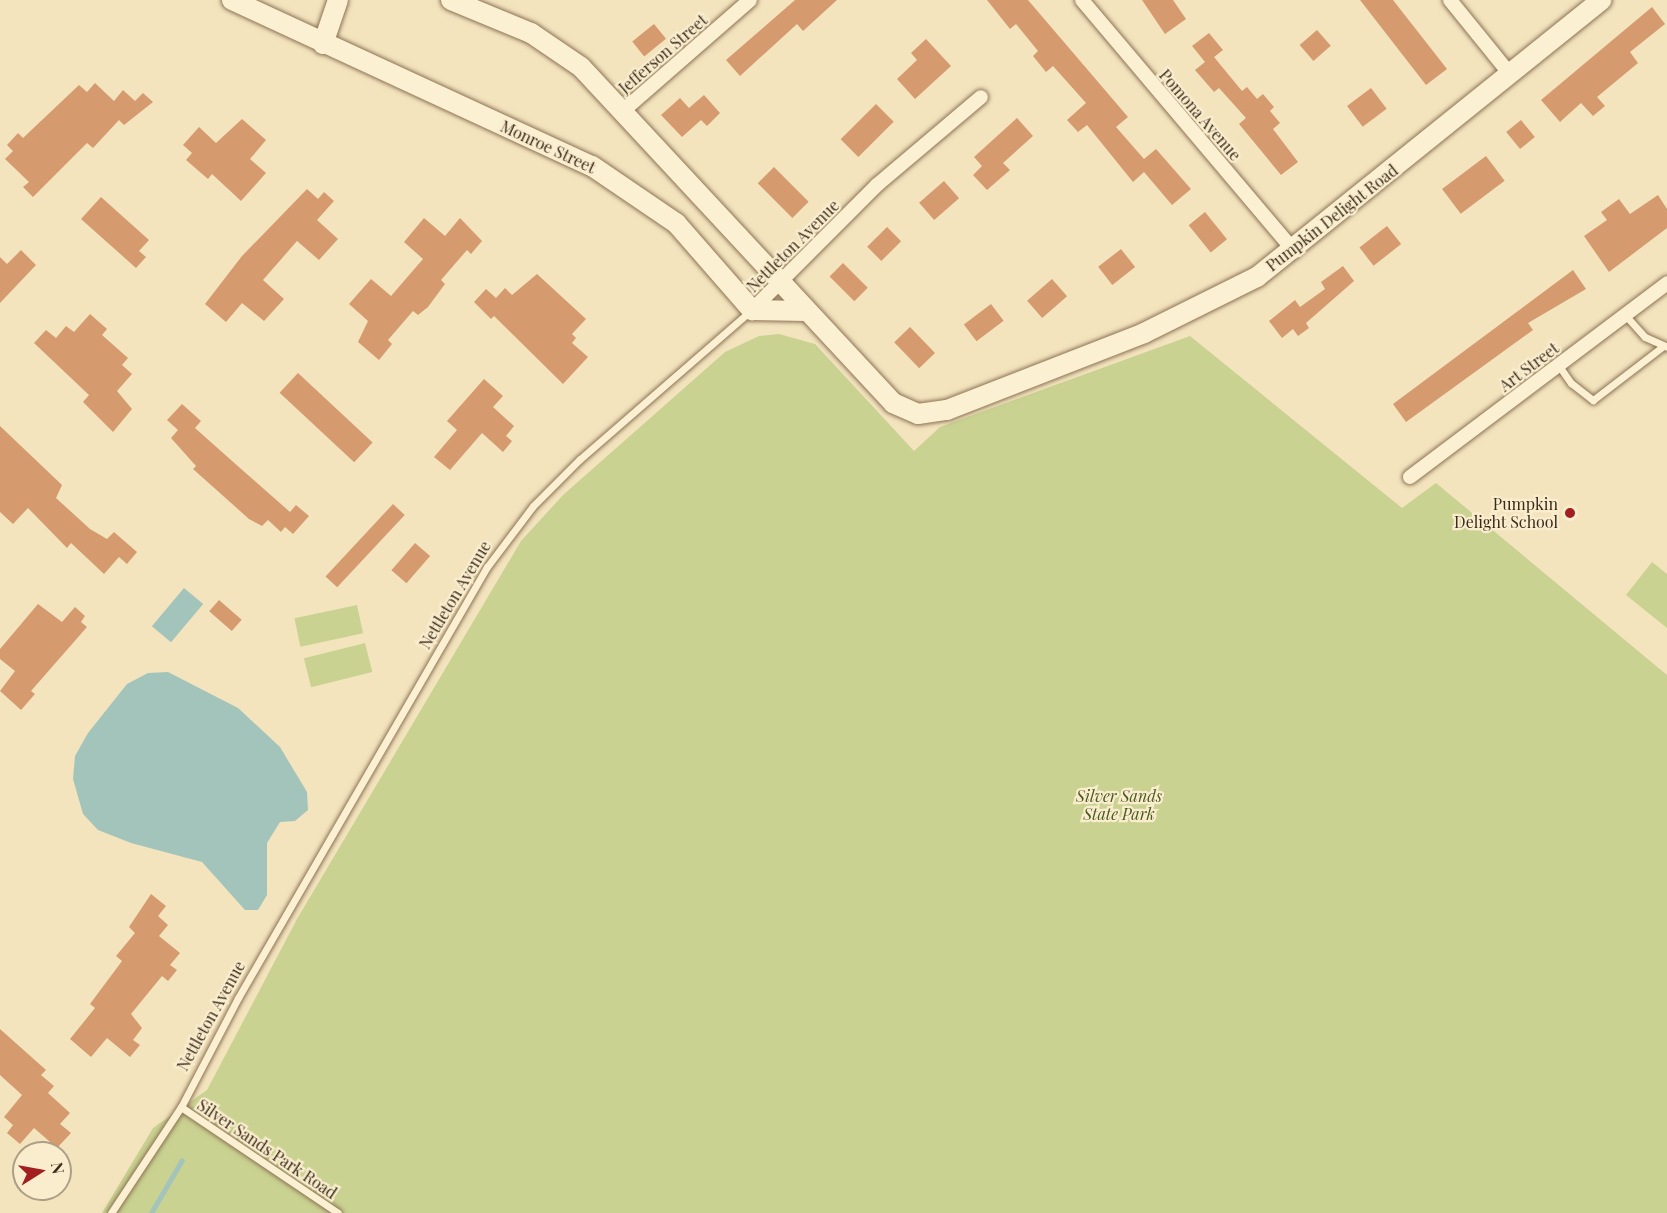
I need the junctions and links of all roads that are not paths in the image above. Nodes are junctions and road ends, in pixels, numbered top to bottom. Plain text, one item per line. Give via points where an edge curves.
1 (232, 0) edge
2 (338, 0) edge
3 (450, 0) edge
4 (750, 0) edge
5 (1082, 0) edge
6 (1450, 0) edge
7 (1601, 0) edge
8 (323, 44) junction
9 (1510, 74) junction
10 (981, 97) dead end
11 (624, 110) junction
12 (1294, 251) junction
13 (783, 281) junction
14 (1667, 283) edge
15 (752, 310) junction
16 (806, 310) junction
17 (1626, 316) junction
18 (1665, 347) edge
19 (1559, 366) junction
20 (1410, 477) dead end
21 (181, 1107) junction
22 (111, 1213) edge
23 (338, 1213) edge

1 - 8 street, Monroe Street
2 - 8 street
3 - 11 street via 556,48
4 - 11 street, Jefferson Street
5 - 12 street, Pomona Avenue
6 - 9 street
7 - 9 street, Pumpkin Delight Road
8 - 15 street, Monroe Street via 592,166 676,223
9 - 12 street, Pumpkin Delight Road
10 - 13 street, Nettleton Avenue via 877,185
11 - 13 street
12 - 16 street, Pumpkin Delight Road via 1196,311 990,394 932,413 905,411 893,403
13 - 15 street, Nettleton Avenue
13 - 16 street
14 - 17 street, Art Street
15 - 16 street
15 - 21 lane, Nettleton Avenue via 580,459 533,506 487,567 238,999
17 - 18 lane via 1645,337
17 - 19 street, Art Street
18 - 19 lane via 1593,400 1571,383
19 - 20 street, Art Street
21 - 22 lane, Nettleton Avenue
21 - 23 lane, Silver Sands Park Road

